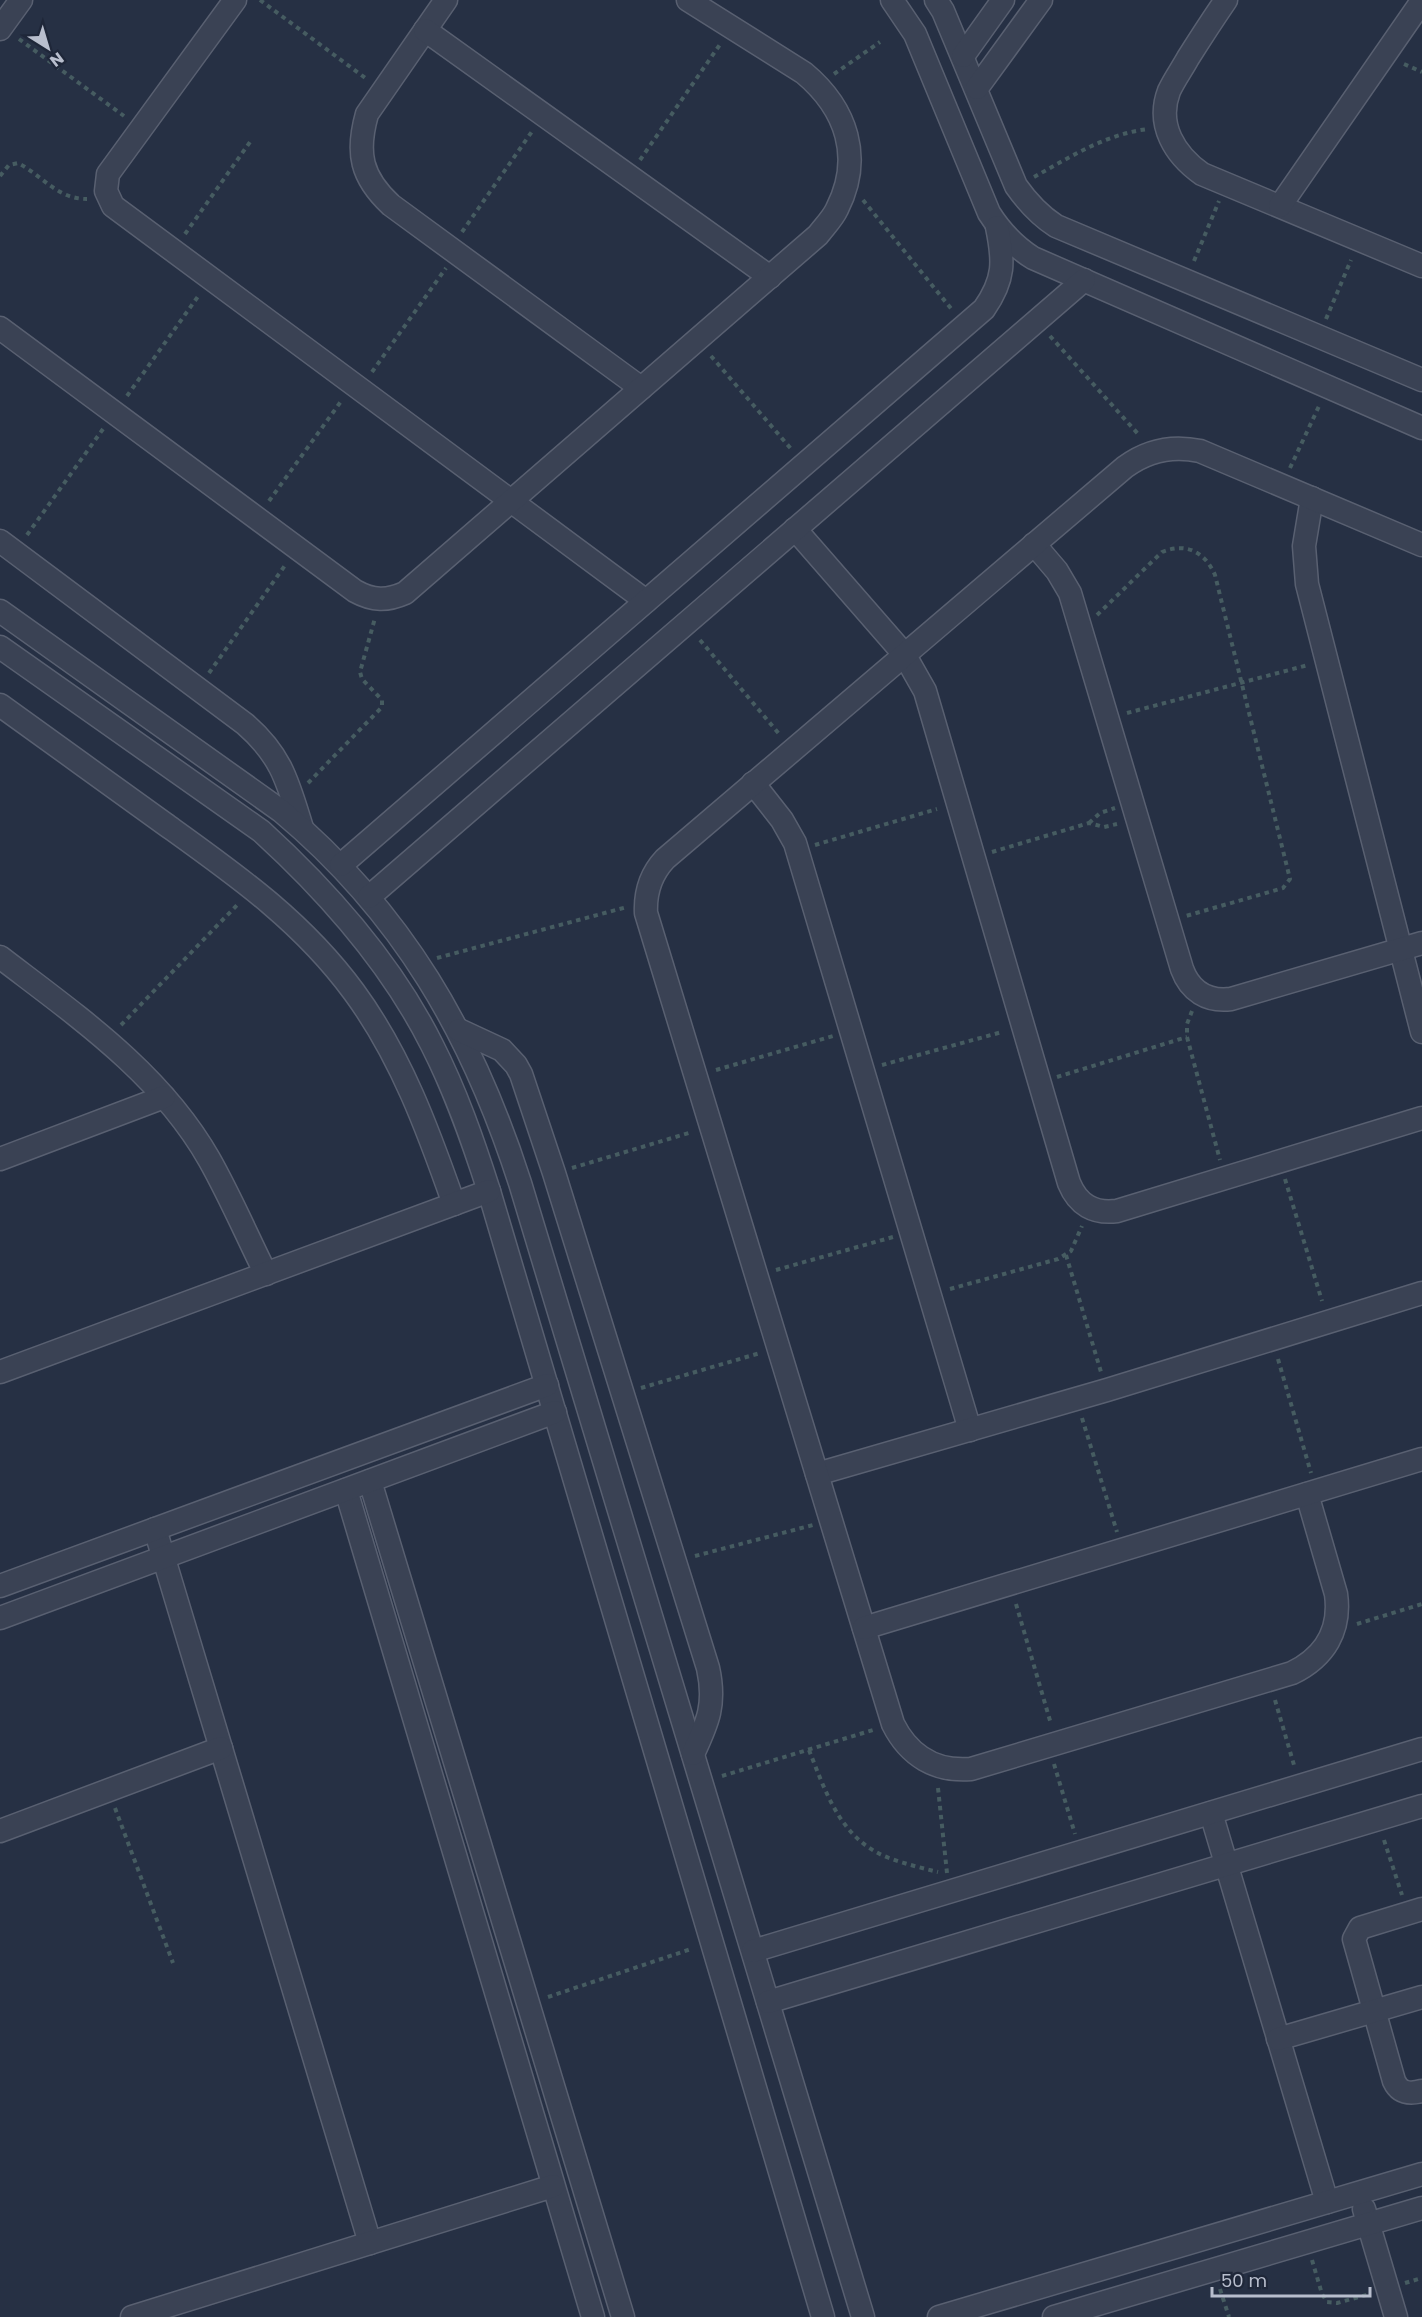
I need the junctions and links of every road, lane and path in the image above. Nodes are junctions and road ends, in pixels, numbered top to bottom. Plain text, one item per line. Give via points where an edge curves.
1 (21, 0) edge
2 (235, 0) edge
3 (260, 0) edge
4 (446, 0) edge
5 (688, 0) edge
6 (892, 0) edge
7 (936, 0) edge
8 (1003, 0) edge
9 (1041, 0) edge
10 (1222, 1) edge
11 (1422, 1) edge
12 (732, 27) junction
13 (1, 28) edge
14 (425, 30) junction
15 (880, 42) dead end
16 (963, 56) junction
17 (818, 85) junction
18 (977, 88) junction
19 (383, 91) junction
20 (544, 115) junction
21 (141, 129) junction
22 (1167, 129) junction
23 (250, 141) dead end
24 (0, 176) edge
25 (628, 176) junction
26 (848, 182) junction
27 (1227, 184) junction
28 (1016, 186) junction
29 (109, 199) junction
30 (1280, 206) junction
31 (998, 227) junction
32 (1359, 240) junction
33 (453, 251) junction
34 (172, 252) junction
35 (1422, 266) edge
36 (770, 277) junction
37 (1084, 280) junction
38 (1185, 280) junction
39 (1036, 321) junction
40 (964, 326) junction
41 (0, 328) edge
42 (1319, 336) junction
43 (697, 340) junction
44 (1422, 380) edge
45 (357, 387) junction
46 (1328, 387) junction
47 (641, 388) junction
48 (1422, 428) edge
49 (1154, 452) junction
50 (804, 464) junction
51 (1282, 485) junction
52 (1312, 498) junction
53 (511, 501) junction
54 (257, 519) junction
55 (795, 529) junction
56 (0, 541) edge
57 (1034, 544) junction
58 (1422, 545) edge
59 (297, 549) junction
60 (380, 600) junction
61 (646, 601) junction
62 (0, 611) edge
63 (686, 623) junction
64 (1081, 630) junction
65 (0, 647) edge
66 (904, 654) junction
67 (1326, 661) junction
68 (1242, 682) junction
69 (198, 688) junction
70 (0, 705) edge
71 (1108, 718) junction
72 (793, 750) junction
73 (753, 783) junction
74 (293, 799) junction
75 (958, 803) junction
76 (1135, 811) junction
77 (1089, 823) junction
78 (302, 828) junction
79 (797, 851) junction
80 (974, 857) junction
81 (341, 865) junction
82 (254, 888) junction
83 (369, 897) junction
84 (645, 903) junction
85 (1167, 922) junction
86 (1411, 946) edge
87 (0, 957) edge
88 (418, 963) junction
89 (1200, 994) junction
90 (1023, 1026) junction
91 (459, 1030) junction
92 (851, 1030) junction
93 (1422, 1032) edge
94 (1187, 1037) junction
95 (108, 1040) junction
96 (863, 1071) junction
97 (695, 1076) junction
98 (1040, 1082) junction
99 (164, 1097) junction
100 (1422, 1118) edge
101 (711, 1127) junction
102 (0, 1159) edge
103 (1280, 1161) junction
104 (554, 1173) junction
105 (1225, 1178) junction
106 (489, 1191) junction
107 (454, 1204) junction
108 (1087, 1207) junction
109 (911, 1232) junction
110 (1066, 1255) junction
111 (547, 1271) junction
112 (266, 1274) junction
113 (756, 1276) junction
114 (516, 1281) junction
115 (1422, 1293) edge
116 (929, 1295) junction
117 (1329, 1322) junction
118 (1273, 1340) junction
119 (778, 1347) junction
120 (0, 1372) edge
121 (547, 1384) junction
122 (1107, 1390) junction
123 (622, 1394) junction
124 (1077, 1399) junction
125 (555, 1412) junction
126 (970, 1430) junction
127 (1422, 1459) edge
128 (817, 1474) junction
129 (370, 1481) junction
130 (346, 1490) junction
131 (1312, 1492) junction
132 (831, 1520) junction
133 (155, 1529) junction
134 (1122, 1550) junction
135 (164, 1557) junction
136 (675, 1562) junction
137 (1010, 1584) junction
138 (0, 1586) edge
139 (1422, 1604) edge
140 (0, 1618) edge
141 (864, 1628) junction
142 (1334, 1631) junction
143 (1270, 1680) junction
144 (893, 1724) junction
145 (1053, 1745) junction
146 (221, 1748) junction
147 (1422, 1749) edge
148 (809, 1750) junction
149 (693, 1754) junction
150 (936, 1766) junction
151 (702, 1782) junction
152 (1299, 1786) junction
153 (108, 1790) junction
154 (1422, 1806) edge
155 (1211, 1813) junction
156 (1378, 1820) junction
157 (0, 1831) edge
158 (1081, 1852) junction
159 (1226, 1865) junction
160 (948, 1883) junction
161 (1415, 1911) edge
162 (712, 1942) junction
163 (753, 1951) junction
164 (173, 1963) dead end
165 (1422, 1997) edge
166 (768, 2002) junction
167 (528, 2003) junction
168 (1374, 2011) junction
169 (1278, 2038) junction
170 (1422, 2091) edge
171 (1422, 2174) edge
172 (553, 2186) junction
173 (1359, 2193) junction
174 (1327, 2202) junction
175 (1422, 2208) edge
176 (1368, 2224) junction
177 (1307, 2242) junction
178 (370, 2243) junction
179 (847, 2262) junction
180 (1214, 2270) junction
181 (810, 2273) junction
182 (1422, 2278) edge
183 (1387, 2288) junction
184 (1060, 2316) edge
185 (132, 2317) edge
186 (593, 2317) edge
187 (622, 2317) edge
188 (823, 2317) edge
189 (863, 2317) edge
190 (939, 2317) edge
191 (1229, 2317) edge
192 (1396, 2317) edge

1 - 13 street
2 - 21 street
3 - 19 path
4 - 14 street
5 - 12 street
6 - 31 street via 915,34
7 - 16 street
8 - 16 street
9 - 18 street
10 - 22 street via 1169,90 1165,109
11 - 30 street
12 - 17 street
12 - 25 path
13 - 21 path
14 - 19 street
14 - 20 street
15 - 17 path
16 - 18 street
17 - 26 street via 835,105 846,129 850,155
18 - 28 street
19 - 33 street via 367,114 361,134 366,174 391,205
20 - 25 street
20 - 33 path
21 - 29 street via 108,174
22 - 27 street via 1186,163
22 - 28 path via 1117,135
23 - 34 path
24 - 29 path via 9,165 18,163 69,198
25 - 36 street
26 - 36 street via 837,210 818,235
26 - 40 path
27 - 30 street
27 - 38 path
28 - 38 street via 1040,216 1056,226
29 - 34 street via 119,212
30 - 32 street
31 - 37 street via 1033,258
31 - 40 street via 1003,254 999,283 984,309
32 - 35 street
32 - 42 path
33 - 45 path
33 - 47 street
34 - 45 street
36 - 43 street
37 - 39 street
37 - 46 street
38 - 42 street
39 - 49 path
39 - 55 street
40 - 50 street
41 - 54 street
42 - 44 street
43 - 47 street
43 - 50 path
45 - 53 street
45 - 54 path
46 - 48 street
46 - 51 path
47 - 53 street
49 - 51 street via 1177,448 1200,451
49 - 57 street via 1125,467
50 - 61 street
51 - 52 street
52 - 58 street
52 - 67 street via 1304,546 1305,572
53 - 60 street via 405,593
53 - 61 street
54 - 59 street
55 - 63 street
55 - 66 street
56 - 69 street
57 - 64 street via 1064,581
57 - 66 street
59 - 60 street via 355,591
59 - 69 path
60 - 74 path via 360,672 382,700 382,707
61 - 81 street
62 - 78 street
63 - 72 path
63 - 83 street
64 - 68 path via 1162,552 1173,547 1195,550 1204,556 1215,576
64 - 71 street
65 - 106 street via 261,831 307,873 392,976 414,1013 462,1111
66 - 72 street
66 - 75 street via 925,691
67 - 68 path
67 - 86 street
68 - 71 path
68 - 85 path via 1290,879 1283,888
69 - 74 street via 262,739 276,757
70 - 82 street
71 - 76 street
72 - 73 street
73 - 79 street via 787,827
73 - 84 street via 659,866 649,883
74 - 78 street
75 - 79 path
75 - 80 street
76 - 77 path via 1100,813
76 - 77 path via 1104,827
76 - 85 street
77 - 80 path
78 - 81 street
79 - 92 street
80 - 90 street
81 - 83 street
82 - 95 path
82 - 107 street via 314,944 354,992 393,1053 429,1134
83 - 88 street
84 - 88 path
84 - 97 street
85 - 89 street via 1185,979
86 - 89 street via 1231,999
86 - 93 street
87 - 95 street
88 - 91 street
89 - 94 path via 1187,1024
90 - 96 path
90 - 98 street
91 - 104 street via 502,1050 516,1065
91 - 111 street via 506,1138
92 - 96 street
92 - 97 path
94 - 98 path
94 - 105 path
95 - 99 street
96 - 109 street
97 - 101 street
98 - 108 street via 1069,1183
99 - 102 street
99 - 112 street via 208,1158
100 - 103 street
101 - 104 path
101 - 113 street
103 - 105 street
103 - 117 path
104 - 123 street
105 - 108 street via 1117,1211 1107,1213
106 - 107 street
106 - 114 street
107 - 112 street
108 - 110 path via 1075,1245
109 - 113 path
109 - 116 street
110 - 116 path
110 - 122 path
111 - 114 street
111 - 149 street
112 - 120 street
113 - 119 street
114 - 121 street
115 - 117 street
116 - 126 street
117 - 118 street
118 - 122 street
118 - 131 path
119 - 123 path
119 - 128 street
121 - 125 street
121 - 133 street
122 - 124 street
123 - 136 street
124 - 126 street
124 - 134 path
125 - 129 street
125 - 162 street
126 - 128 street
127 - 131 street
128 - 132 street
129 - 130 street
129 - 167 street
130 - 135 street
130 - 172 street
131 - 134 street
131 - 142 street via 1338,1606
132 - 136 path
132 - 141 street
133 - 135 street
133 - 138 street
134 - 137 street
135 - 140 street
135 - 146 street
136 - 149 street via 711,1681 709,1720
137 - 141 street
137 - 145 path
139 - 142 path
141 - 144 street
142 - 143 street via 1318,1657 1292,1673
143 - 145 street
143 - 152 path
144 - 148 path
144 - 150 street via 906,1745
145 - 150 street via 971,1769
145 - 158 path
146 - 153 street
146 - 178 street
147 - 152 street
148 - 151 path
148 - 160 path via 837,1816 859,1840 886,1857
149 - 151 street
150 - 160 path
151 - 163 street
152 - 155 street
153 - 157 street
153 - 164 path
154 - 156 street
155 - 158 street
155 - 159 street
156 - 159 street
156 - 161 path
158 - 160 street
159 - 166 street
159 - 169 street
160 - 163 street
161 - 168 street via 1360,1928 1354,1939
162 - 167 path
162 - 181 street
163 - 166 street
165 - 168 street
166 - 179 street
167 - 187 street
168 - 169 street
168 - 170 street via 1396,2086 1411,2094
169 - 174 street
171 - 173 street
172 - 178 street
172 - 186 street
173 - 174 street
173 - 176 street
174 - 190 street
175 - 176 street
176 - 177 street
176 - 183 street
177 - 180 street
177 - 183 path via 1322,2294 1328,2302 1337,2303
178 - 185 street
179 - 181 street
179 - 189 street
180 - 184 street
180 - 191 path
181 - 188 street
182 - 183 path
183 - 192 street

